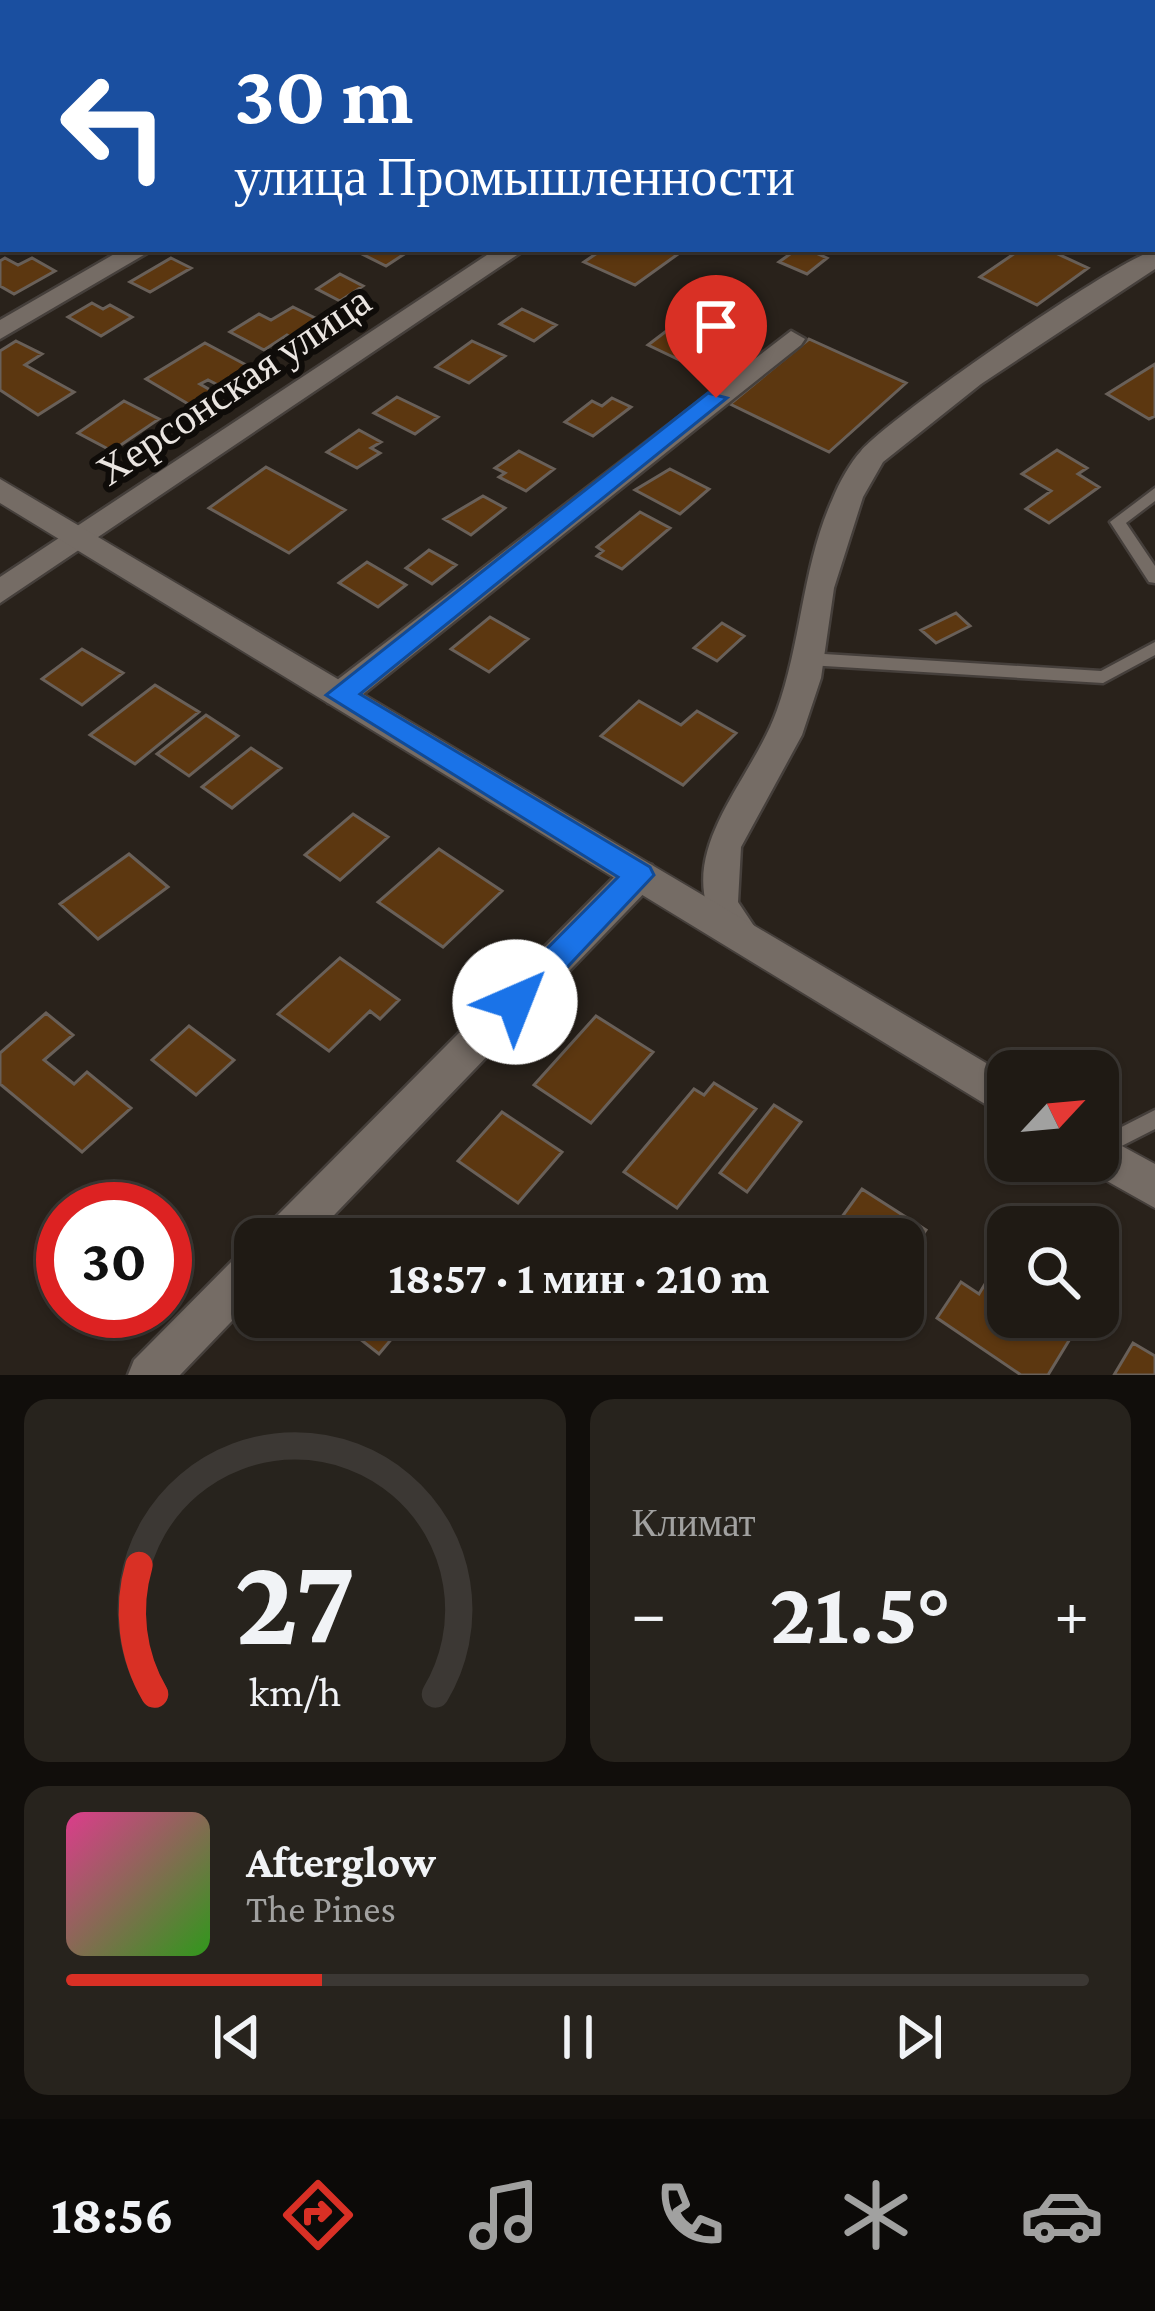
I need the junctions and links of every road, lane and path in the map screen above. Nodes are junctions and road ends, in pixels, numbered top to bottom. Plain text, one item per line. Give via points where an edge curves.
1 (136, 252) edge
2 (508, 252) edge
3 (1155, 258) edge
4 (0, 331) edge
5 (791, 339) dead end
6 (0, 489) edge
7 (1155, 493) edge
8 (79, 537) junction
9 (1155, 578) edge
10 (0, 592) edge
11 (1155, 648) edge
12 (808, 659) junction
13 (340, 695) junction
14 (639, 875) junction
15 (743, 938) junction
16 (987, 1086) edge
17 (1155, 1119) edge
18 (1119, 1139) edge
19 (1119, 1165) edge
20 (1155, 1188) edge
21 (304, 1218) edge
22 (234, 1289) edge
23 (150, 1375) edge

1 - 4 street
2 - 8 street, Херсонская улица
3 - 12 street via 971,379 872,456 848,497 818,588
5 - 13 street
6 - 8 main road
7 - 9 lane via 1118,522
8 - 10 street, Херсонская улица
8 - 13 main road
11 - 12 lane via 1103,677
12 - 15 street via 785,735 723,848 720,904
13 - 14 main road
14 - 15 main road
14 - 21 street
15 - 16 main road
17 - 18 lane
19 - 20 main road
22 - 23 street

